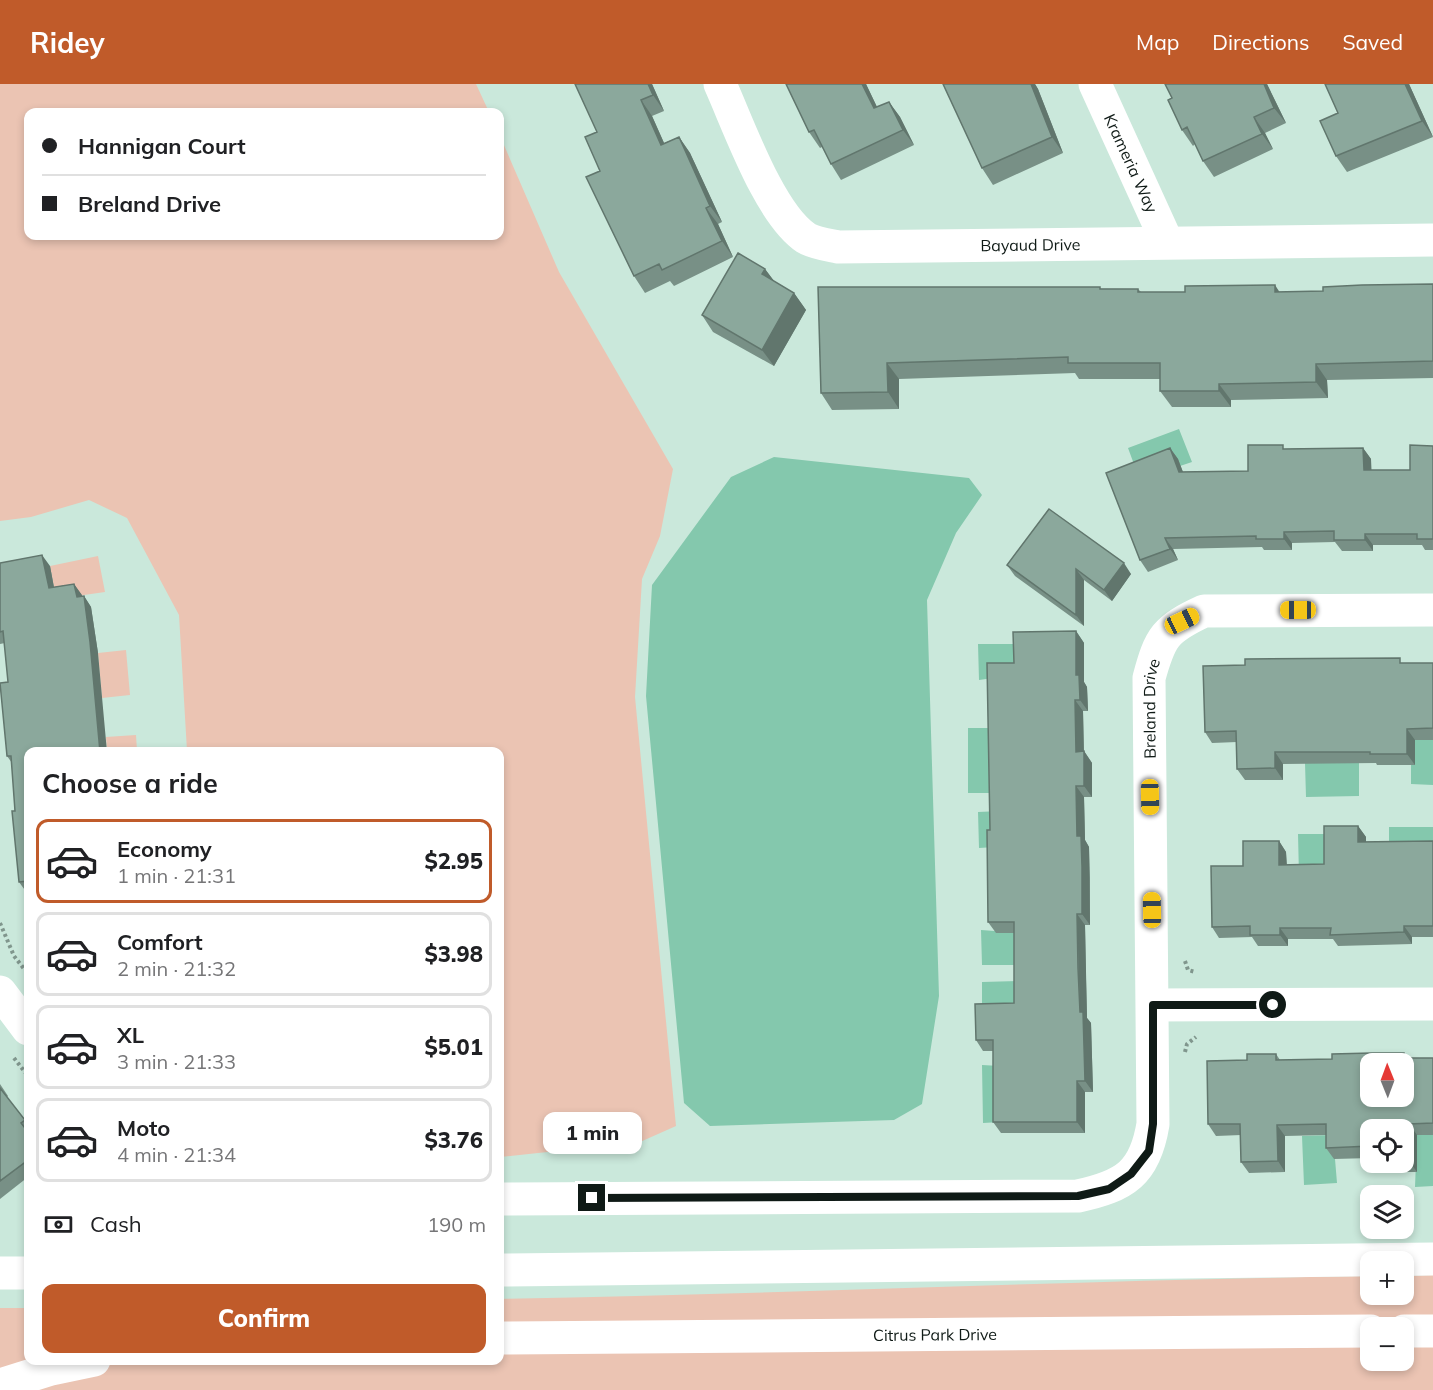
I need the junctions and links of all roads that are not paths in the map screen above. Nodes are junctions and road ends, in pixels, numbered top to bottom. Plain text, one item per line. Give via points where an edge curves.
1 (720, 84) edge
2 (1095, 84) edge
3 (1433, 240) edge
4 (1167, 242) junction
5 (1433, 610) edge
6 (0, 992) edge
7 (1433, 1004) edge
8 (1153, 1005) junction
9 (24, 1024) edge
10 (504, 1199) edge
11 (1433, 1259) edge
12 (504, 1270) edge
13 (0, 1273) edge
14 (24, 1273) edge
15 (1414, 1331) edge
16 (1433, 1331) edge
17 (1360, 1332) edge
18 (504, 1338) edge
19 (70, 1365) edge
20 (0, 1385) edge

1 - 4 street, Bayaud Drive via 771,196 784,217 807,239 838,247
2 - 4 street, Krameria Way
3 - 4 street, Bayaud Drive
5 - 8 street, Breland Drive via 1204,611 1179,622 1158,644 1149,678
6 - 9 street
7 - 8 street
8 - 10 street, Breland Drive via 1153,1124 1149,1151 1131,1174 1109,1189 1078,1196
11 - 12 street
13 - 14 street
15 - 16 street
17 - 18 street, Citrus Park Drive
19 - 20 street

